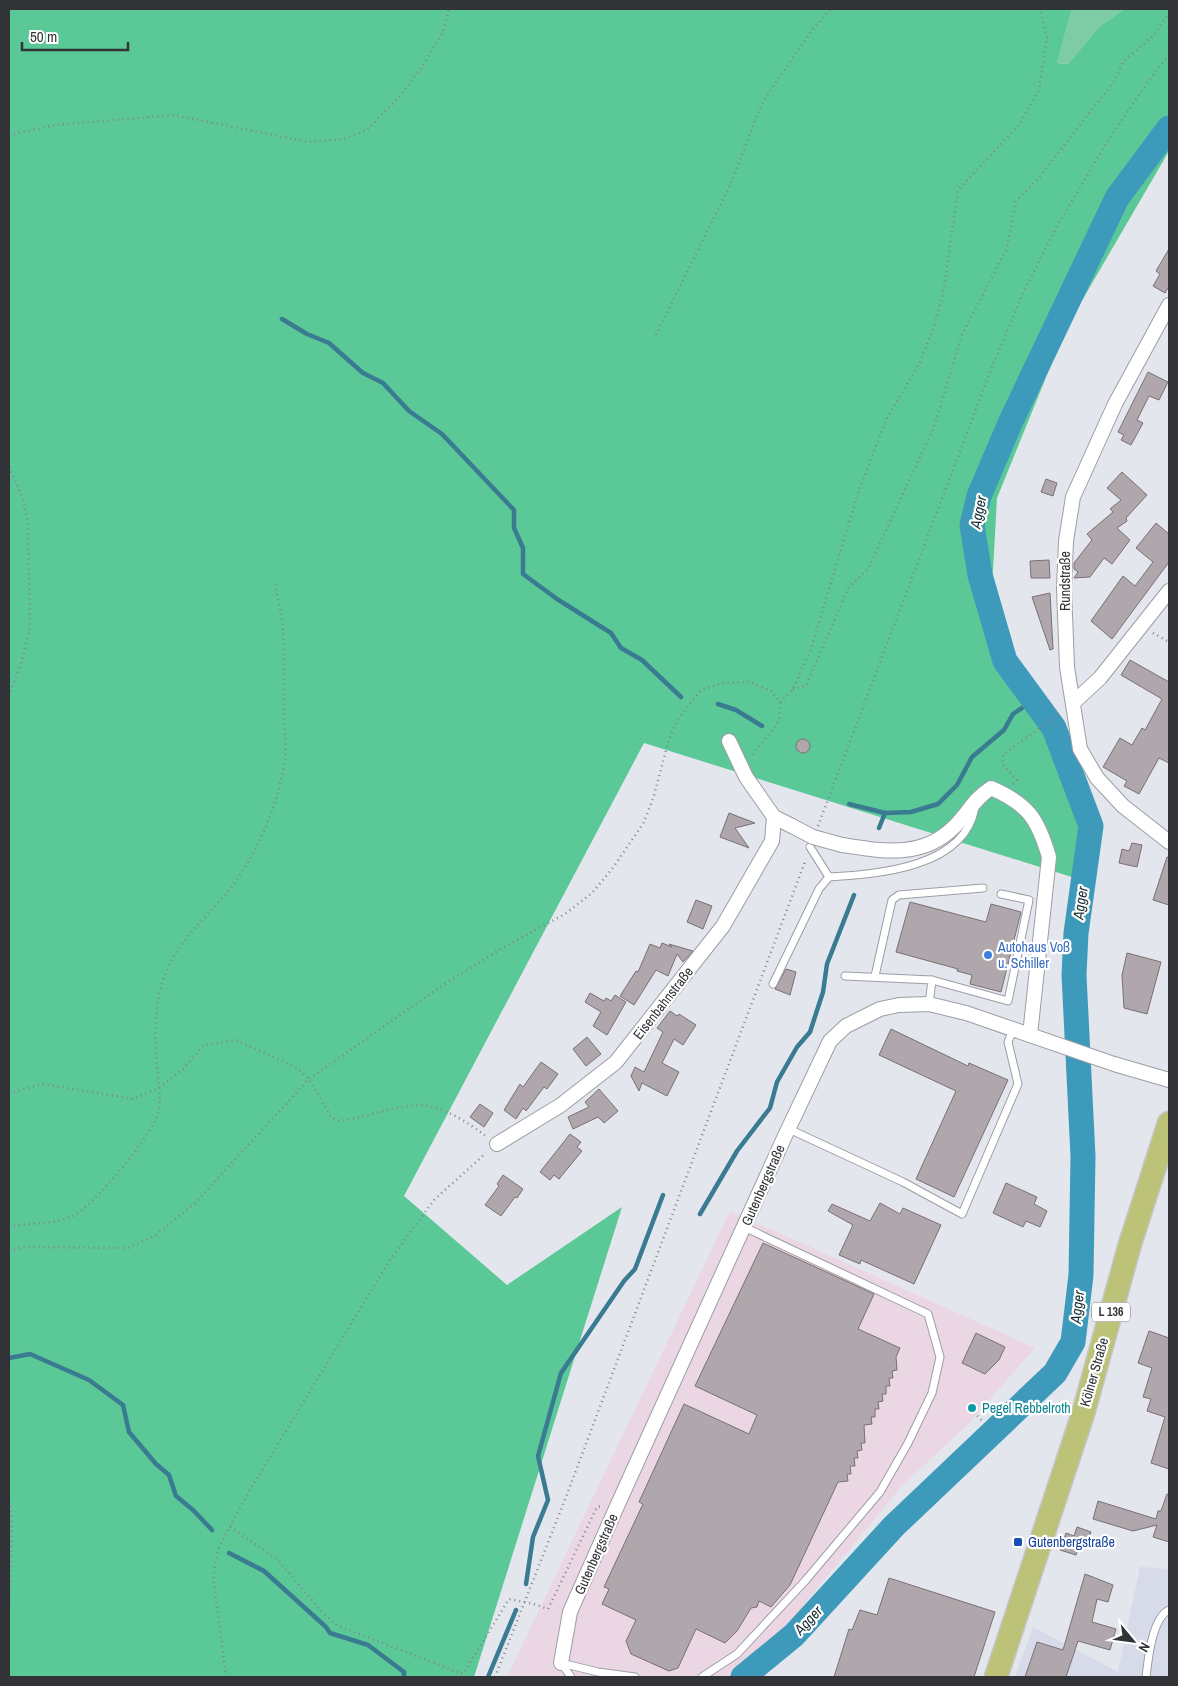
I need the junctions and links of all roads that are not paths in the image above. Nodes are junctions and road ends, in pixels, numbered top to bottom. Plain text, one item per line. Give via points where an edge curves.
1 (1169, 305) edge
2 (1169, 591) edge
3 (1068, 707) junction
4 (729, 741) dead end
5 (976, 799) junction
6 (774, 818) junction
7 (1169, 842) edge
8 (810, 847) road end
9 (830, 877) junction
10 (983, 888) dead end
11 (1001, 894) dead end
12 (845, 976) dead end
13 (876, 976) junction
14 (932, 980) junction
15 (772, 984) dead end
16 (928, 1004) junction
17 (1013, 1030) junction
18 (1030, 1035) junction
19 (1169, 1080) edge
20 (1169, 1123) edge
21 (789, 1129) junction
22 (497, 1144) road end
23 (744, 1227) junction
24 (1169, 1610) edge
25 (561, 1662) junction
26 (571, 1677) edge
27 (635, 1677) edge
28 (702, 1677) edge
29 (996, 1677) edge
30 (1146, 1677) edge

1 - 3 street, Rundstraße via 1115,404 1074,497 1066,541 1064,588
2 - 3 street via 1100,678
3 - 7 street, Rundstraße via 1080,749 1097,778 1123,806
4 - 6 street via 746,777
5 - 6 street, bridge via 967,814 948,833 925,846 894,853 813,837
5 - 9 lane via 973,817 964,833 950,847 922,863 888,872
5 - 18 street via 991,788 1024,808 1041,829 1049,857
6 - 22 street, Eisenbahnstraße via 772,841 723,926 616,1062 562,1105
8 - 9 lane
9 - 15 lane via 819,889
10 - 13 lane via 900,895 892,900
11 - 14 lane via 1029,900 1008,1001
12 - 13 lane
13 - 14 lane
14 - 16 lane
16 - 17 street, Gutenbergstraße via 966,1013
16 - 21 street, Gutenbergstraße via 880,1009 846,1026 830,1041
17 - 18 street, Gutenbergstraße
17 - 21 lane via 1008,1042 1018,1084 962,1214 903,1182
18 - 19 street, Gutenbergstraße
20 - 29 main road, Kölner Straße / L 136 via 1130,1244 1083,1414
21 - 23 street, Gutenbergstraße
23 - 25 street, Gutenbergstraße via 570,1612
23 - 28 lane via 928,1314 940,1357 932,1393 880,1492 805,1581 736,1654
24 - 30 lane via 1154,1632
25 - 26 lane
25 - 27 lane

